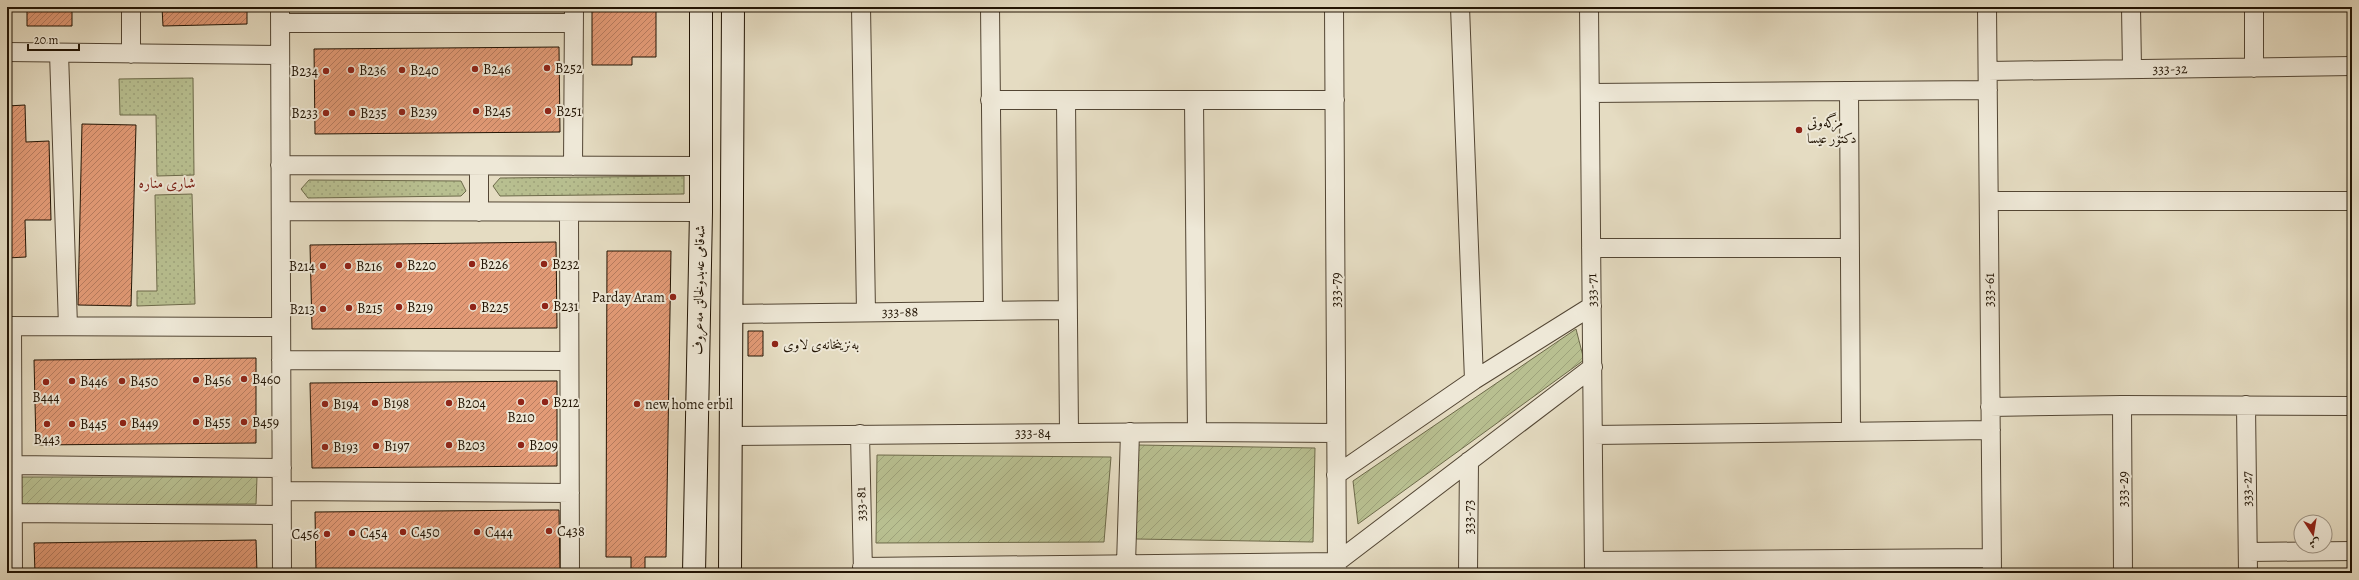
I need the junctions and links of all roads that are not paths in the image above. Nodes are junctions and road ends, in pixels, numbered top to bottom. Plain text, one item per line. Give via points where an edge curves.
1 (131, 7) edge
2 (702, 7) edge
3 (733, 7) edge
4 (861, 7) edge
5 (990, 7) edge
6 (1334, 7) edge
7 (1460, 7) edge
8 (1589, 7) edge
9 (1987, 7) edge
10 (2131, 7) edge
11 (2254, 7) edge
12 (280, 15) edge
13 (574, 15) edge
14 (7, 52) edge
15 (60, 53) junction
16 (131, 54) junction
17 (280, 55) junction
18 (2352, 66) edge
19 (2254, 68) junction
20 (2132, 69) junction
21 (1988, 71) junction
22 (1988, 90) junction
23 (1849, 91) junction
24 (1590, 93) junction
25 (990, 100) junction
26 (1066, 100) junction
27 (1194, 100) junction
28 (1335, 100) junction
29 (280, 165) junction
30 (479, 166) junction
31 (573, 166) junction
32 (701, 166) junction
33 (2352, 200) edge
34 (1989, 202) junction
35 (281, 211) junction
36 (479, 212) junction
37 (569, 212) junction
38 (701, 212) junction
39 (1591, 248) junction
40 (1850, 248) junction
41 (1592, 306) junction
42 (1068, 310) junction
43 (993, 311) junction
44 (866, 312) junction
45 (731, 314) junction
46 (10, 326) edge
47 (68, 326) junction
48 (281, 326) junction
49 (281, 360) junction
50 (569, 361) junction
51 (1592, 367) junction
52 (1474, 380) junction
53 (2122, 405) junction
54 (2246, 405) junction
55 (2352, 406) edge
56 (1990, 407) junction
57 (1991, 430) junction
58 (1130, 432) junction
59 (1197, 432) junction
60 (1851, 432) junction
61 (1069, 433) junction
62 (1336, 433) junction
63 (860, 434) junction
64 (1593, 435) junction
65 (730, 436) junction
66 (1469, 461) junction
67 (13, 465) junction
68 (282, 468) junction
69 (1336, 475) junction
70 (282, 491) junction
71 (570, 493) junction
72 (13, 514) junction
73 (281, 515) junction
74 (2352, 551) edge
75 (2248, 552) junction
76 (1126, 564) junction
77 (1992, 566) edge
78 (1337, 567) edge
79 (1594, 567) edge
80 (862, 570) edge
81 (13, 573) edge
82 (282, 573) edge
83 (570, 573) edge
84 (694, 573) edge
85 (730, 573) edge
86 (1468, 573) edge
87 (2123, 573) edge
88 (2248, 573) edge

1 - 16 street
2 - 32 main road, شەقامی عەبدولخالق مەعروف
3 - 45 main road
4 - 44 street
5 - 25 street
6 - 28 street, 333-79
7 - 52 street
8 - 24 street, 333-71
9 - 21 street, 333-61
10 - 20 street
11 - 19 street
12 - 13 street
12 - 17 street
13 - 31 street
14 - 15 street
15 - 16 street
15 - 47 street
16 - 17 street
17 - 29 street
18 - 19 street, 333-32
19 - 20 street, 333-32
20 - 21 street, 333-32
21 - 22 street, 333-61
22 - 23 street
22 - 34 street, 333-61
23 - 24 street
23 - 40 street
24 - 39 street, 333-71
25 - 26 street
25 - 43 street
26 - 27 street
26 - 42 street
27 - 28 street
27 - 59 street
28 - 62 street, 333-79
29 - 30 street
29 - 35 street
30 - 31 street
30 - 36 street
31 - 32 street
32 - 38 main road, شەقامی عەبدولخالق مەعروف
33 - 34 street
34 - 56 street, 333-61
35 - 36 street
35 - 48 street
36 - 37 street
37 - 38 street
37 - 50 street
38 - 84 main road, شەقامی عەبدولخالق مەعروف
39 - 40 street
39 - 41 street, 333-71
40 - 60 street
41 - 51 street, 333-71
41 - 52 street
42 - 43 street, 333-88
42 - 61 street
43 - 44 street, 333-88
44 - 45 street, 333-88
45 - 65 main road
46 - 47 street
46 - 67 street
47 - 48 street
48 - 49 street
49 - 50 street
49 - 68 street
50 - 71 street
51 - 64 street, 333-71
51 - 66 street
52 - 69 street
53 - 54 street
53 - 56 street
53 - 87 street, 333-29
54 - 55 street
54 - 75 street, 333-27
56 - 57 street, 333-61
57 - 60 street
57 - 77 street, 333-61
58 - 59 street, 333-84
58 - 61 street, 333-84
58 - 76 street
59 - 62 street, 333-84
60 - 64 street
61 - 63 street, 333-84
62 - 69 street, 333-79
63 - 65 street, 333-84
63 - 80 street, 333-81
64 - 79 street, 333-71
65 - 85 main road
66 - 78 street
66 - 86 street, 333-73
67 - 68 street
67 - 72 street
68 - 70 street
69 - 78 street, 333-79
70 - 71 street
70 - 73 street
71 - 83 street
72 - 73 street
72 - 81 street
73 - 82 street
74 - 75 street
75 - 88 street, 333-27
76 - 78 street
76 - 80 street
77 - 79 street

